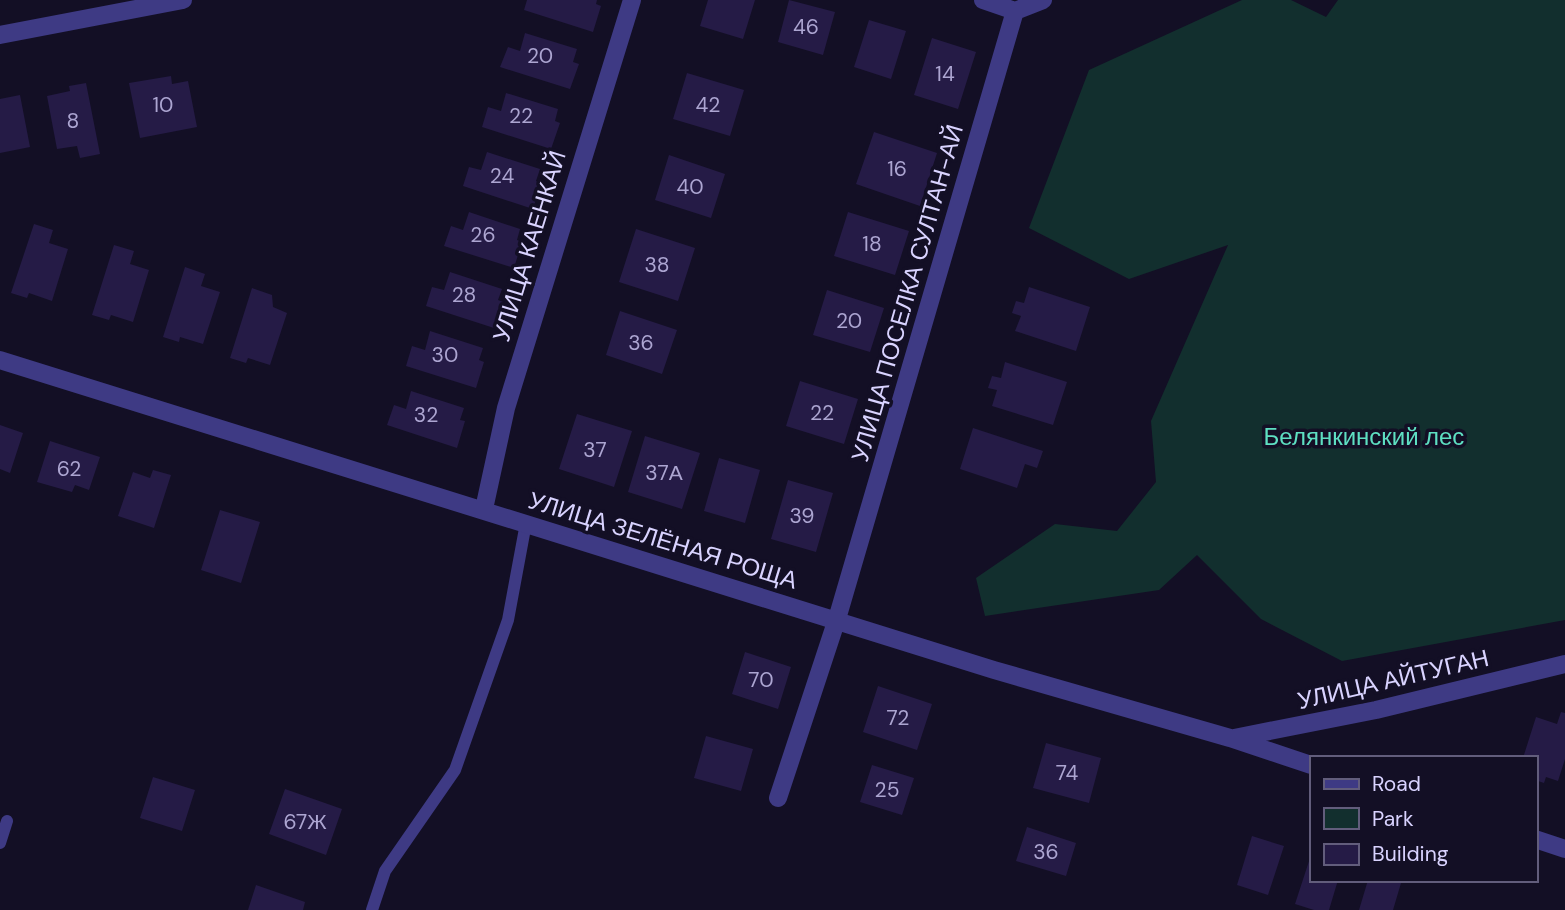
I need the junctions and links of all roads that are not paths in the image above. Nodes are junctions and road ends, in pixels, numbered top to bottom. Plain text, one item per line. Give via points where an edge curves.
1 (183, 0) edge
2 (632, 0) edge
3 (983, 0) edge
4 (1043, 0) edge
5 (1015, 11) junction
6 (0, 35) edge
7 (0, 360) edge
8 (484, 509) junction
9 (526, 523) junction
10 (837, 619) junction
11 (1565, 664) edge
12 (1230, 738) junction
13 (1310, 765) edge
14 (778, 798) dead end
15 (7, 821) dead end
16 (1537, 840) edge
17 (0, 843) edge
18 (1565, 849) edge
19 (372, 910) edge

1 - 6 street
2 - 8 street, УЛИЦА КАЕНКАЙ via 506,408
3 - 5 street
4 - 5 street
5 - 10 street, УЛИЦА ПОСЕЛКА СУЛТАН-АЙ
7 - 8 street, УЛИЦА ЗЕЛЁНАЯ РОЩА
8 - 9 street, УЛИЦА ЗЕЛЁНАЯ РОЩА
9 - 10 street, УЛИЦА ЗЕЛЁНАЯ РОЩА
9 - 19 lane via 508,620 455,770 385,871
10 - 12 street, УЛИЦА ЗЕЛЁНАЯ РОЩА
10 - 14 street, УЛИЦА ПОСЕЛКА СУЛТАН-АЙ
11 - 12 street, УЛИЦА АЙТУГАН via 1376,710
12 - 13 street, УЛИЦА ЗЕЛЁНАЯ РОЩА
15 - 17 lane
16 - 18 street

